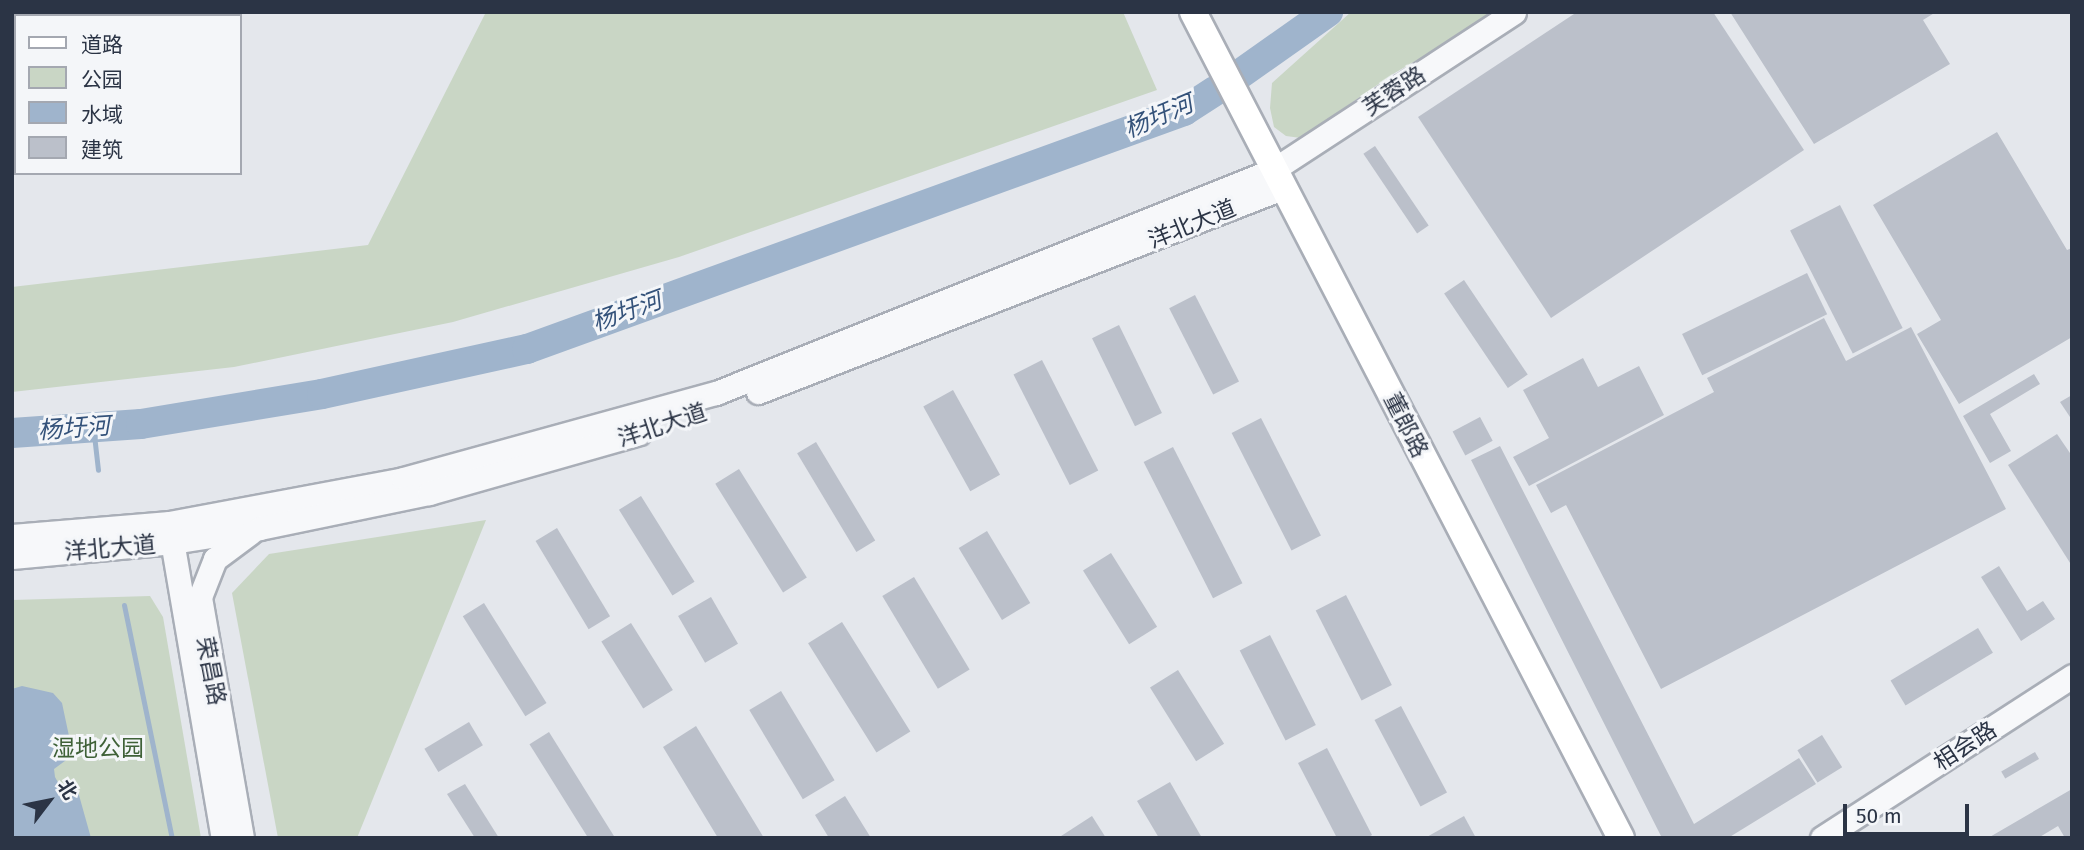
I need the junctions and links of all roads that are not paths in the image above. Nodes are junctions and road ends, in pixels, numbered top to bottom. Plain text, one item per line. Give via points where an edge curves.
1 (1193, 12) edge
2 (1514, 12) edge
3 (1278, 179) junction
4 (260, 528) junction
5 (12, 536) edge
6 (173, 536) junction
7 (12, 557) edge
8 (200, 597) junction
9 (2072, 676) edge
10 (223, 838) edge
11 (243, 838) edge
12 (1621, 838) edge
13 (1822, 838) edge

1 - 3 main road, 董郎路
2 - 3 street, 芙蓉路
3 - 4 street, 洋北大道 via 815,372 653,429 429,493
3 - 6 street, 洋北大道 via 716,393 461,465
3 - 12 main road, 董郎路
4 - 6 street, 洋北大道
4 - 8 street via 230,544 215,559
5 - 6 street, 洋北大道
6 - 7 street, 洋北大道
6 - 8 street, 荣昌路
6 - 10 street, 荣昌路
8 - 11 street, 荣昌路
9 - 13 street, 相会路

